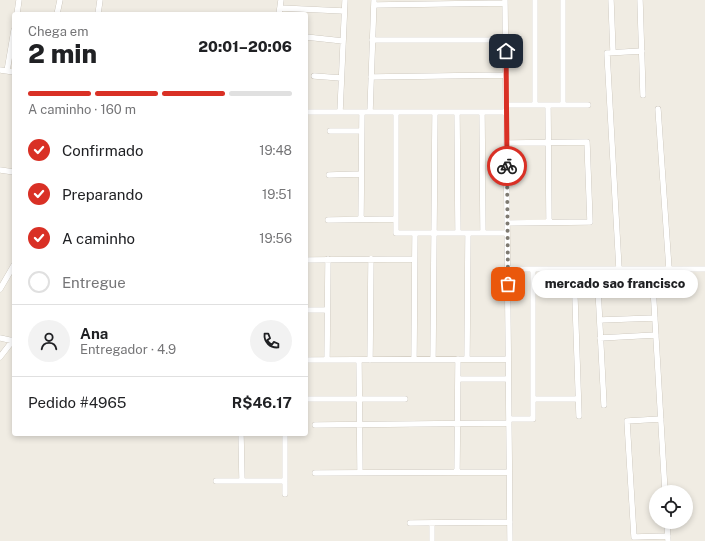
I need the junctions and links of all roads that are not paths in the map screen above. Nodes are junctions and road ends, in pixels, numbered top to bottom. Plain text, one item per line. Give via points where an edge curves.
1 (19, 0) edge
2 (60, 0) edge
3 (100, 0) edge
4 (281, 0) edge
5 (344, 0) edge
6 (535, 0) edge
7 (563, 0) edge
8 (611, 0) edge
9 (640, 0) edge
10 (505, 1) edge
11 (374, 3) edge
12 (279, 11) edge
13 (344, 11) junction
14 (17, 12) edge
15 (57, 12) edge
16 (98, 12) edge
17 (308, 38) edge
18 (372, 40) junction
19 (506, 40) junction
20 (343, 41) junction
21 (12, 42) edge
22 (642, 51) junction
23 (613, 52) junction
24 (0, 70) edge
25 (7, 71) junction
26 (12, 72) edge
27 (506, 75) junction
28 (314, 76) dead end
29 (371, 77) junction
30 (342, 78) junction
31 (643, 95) dead end
32 (506, 105) junction
33 (535, 105) junction
34 (548, 105) junction
35 (563, 105) junction
36 (588, 105) dead end
37 (658, 110) dead end
38 (308, 112) edge
39 (340, 112) junction
40 (362, 112) junction
41 (370, 112) junction
42 (396, 112) junction
43 (435, 112) junction
44 (457, 112) junction
45 (482, 112) junction
46 (506, 112) junction
47 (330, 131) dead end
48 (362, 131) junction
49 (548, 142) junction
50 (507, 143) junction
51 (0, 170) edge
52 (12, 172) edge
53 (361, 174) junction
54 (329, 175) dead end
55 (361, 219) junction
56 (396, 219) junction
57 (328, 220) dead end
58 (549, 222) junction
59 (507, 223) junction
60 (415, 233) junction
61 (435, 233) junction
62 (458, 233) junction
63 (468, 233) junction
64 (483, 233) junction
65 (507, 233) junction
66 (414, 258) junction
67 (371, 259) junction
68 (308, 260) edge
69 (328, 260) junction
70 (12, 268) edge
71 (508, 269) junction
72 (533, 269) junction
73 (574, 269) junction
74 (597, 269) junction
75 (619, 269) junction
76 (652, 269) junction
77 (668, 269) junction
78 (705, 269) edge
79 (0, 289) edge
80 (308, 310) edge
81 (328, 310) junction
82 (655, 318) junction
83 (600, 320) junction
84 (656, 335) junction
85 (0, 338) edge
86 (600, 338) junction
87 (12, 340) edge
88 (12, 342) edge
89 (0, 357) edge
90 (414, 359) junction
91 (433, 359) junction
92 (458, 359) junction
93 (467, 359) junction
94 (508, 359) junction
95 (308, 360) edge
96 (327, 360) junction
97 (358, 360) junction
98 (370, 360) junction
99 (458, 379) junction
100 (508, 379) junction
101 (308, 399) edge
102 (359, 399) junction
103 (405, 399) dead end
104 (533, 399) junction
105 (578, 399) junction
106 (604, 405) dead end
107 (579, 416) dead end
108 (661, 419) junction
109 (509, 421) junction
110 (458, 424) junction
111 (315, 425) dead end
112 (359, 425) junction
113 (241, 436) edge
114 (285, 436) edge
115 (458, 472) junction
116 (509, 472) junction
117 (360, 473) junction
118 (315, 474) dead end
119 (242, 480) junction
120 (216, 481) dead end
121 (285, 481) junction
122 (665, 485) edge
123 (285, 494) dead end
124 (510, 522) junction
125 (410, 523) dead end
126 (432, 523) junction
127 (668, 538) edge
128 (432, 541) edge
129 (510, 541) edge

1 - 14 street
2 - 15 street
3 - 16 street
4 - 12 street
5 - 13 street
6 - 33 street
7 - 35 street
8 - 23 street
9 - 22 street
10 - 11 street
10 - 19 street
11 - 18 street
12 - 13 street
13 - 20 street
17 - 20 street
18 - 19 street
18 - 29 street
19 - 27 street
20 - 30 street
21 - 25 street
22 - 23 street
22 - 31 street
23 - 75 street via 607,53 608,105
24 - 25 street
25 - 26 street
27 - 29 street
27 - 32 street
28 - 30 street
29 - 41 street
30 - 39 street
32 - 33 street
32 - 46 street
33 - 34 street
34 - 35 street
34 - 49 street
35 - 36 street
37 - 77 street
38 - 39 street
39 - 40 street
40 - 41 street
40 - 48 street
41 - 42 street
42 - 43 street
42 - 56 street
43 - 44 street
43 - 61 street
44 - 45 street
44 - 62 street
45 - 46 street
45 - 64 street
46 - 50 street
47 - 48 street
48 - 53 street
49 - 50 street
49 - 58 street
49 - 58 street via 587,142 590,222
50 - 59 street
51 - 52 street
53 - 54 street
53 - 55 street
55 - 56 street
55 - 57 street
56 - 60 street via 396,233
58 - 59 street
59 - 65 street
60 - 61 street
60 - 66 street
61 - 62 street
61 - 91 street
62 - 63 street
63 - 64 street
63 - 93 street
64 - 65 street
65 - 71 street
66 - 67 street
66 - 90 street
67 - 69 street
67 - 98 street
68 - 69 street
69 - 81 street
70 - 79 street
71 - 72 street
71 - 94 street
72 - 73 street
72 - 104 street
73 - 74 street
73 - 105 street
74 - 75 street
74 - 83 street
75 - 76 street
76 - 77 street
76 - 82 street
77 - 78 street
80 - 81 street
81 - 96 street
82 - 83 street
82 - 84 street
83 - 86 street
84 - 86 street
84 - 108 street
85 - 87 street
86 - 106 street
88 - 89 street
90 - 91 street
90 - 98 street
91 - 92 street
92 - 93 street
92 - 99 street
93 - 94 street
94 - 100 street
95 - 96 street
96 - 97 street
97 - 98 street
97 - 102 street
99 - 100 street
99 - 110 street
100 - 109 street
101 - 102 street
102 - 103 street
102 - 112 street
104 - 105 street
104 - 109 street via 533,419
105 - 107 street
108 - 122 street
108 - 127 street via 627,421 634,537
109 - 110 street
109 - 116 street
110 - 112 street
110 - 115 street
111 - 112 street
112 - 117 street
113 - 119 street
114 - 121 street
115 - 116 street
115 - 117 street
116 - 124 street
117 - 118 street
119 - 120 street
119 - 121 street
121 - 123 street
124 - 126 street
124 - 129 street
125 - 126 street
126 - 128 street

